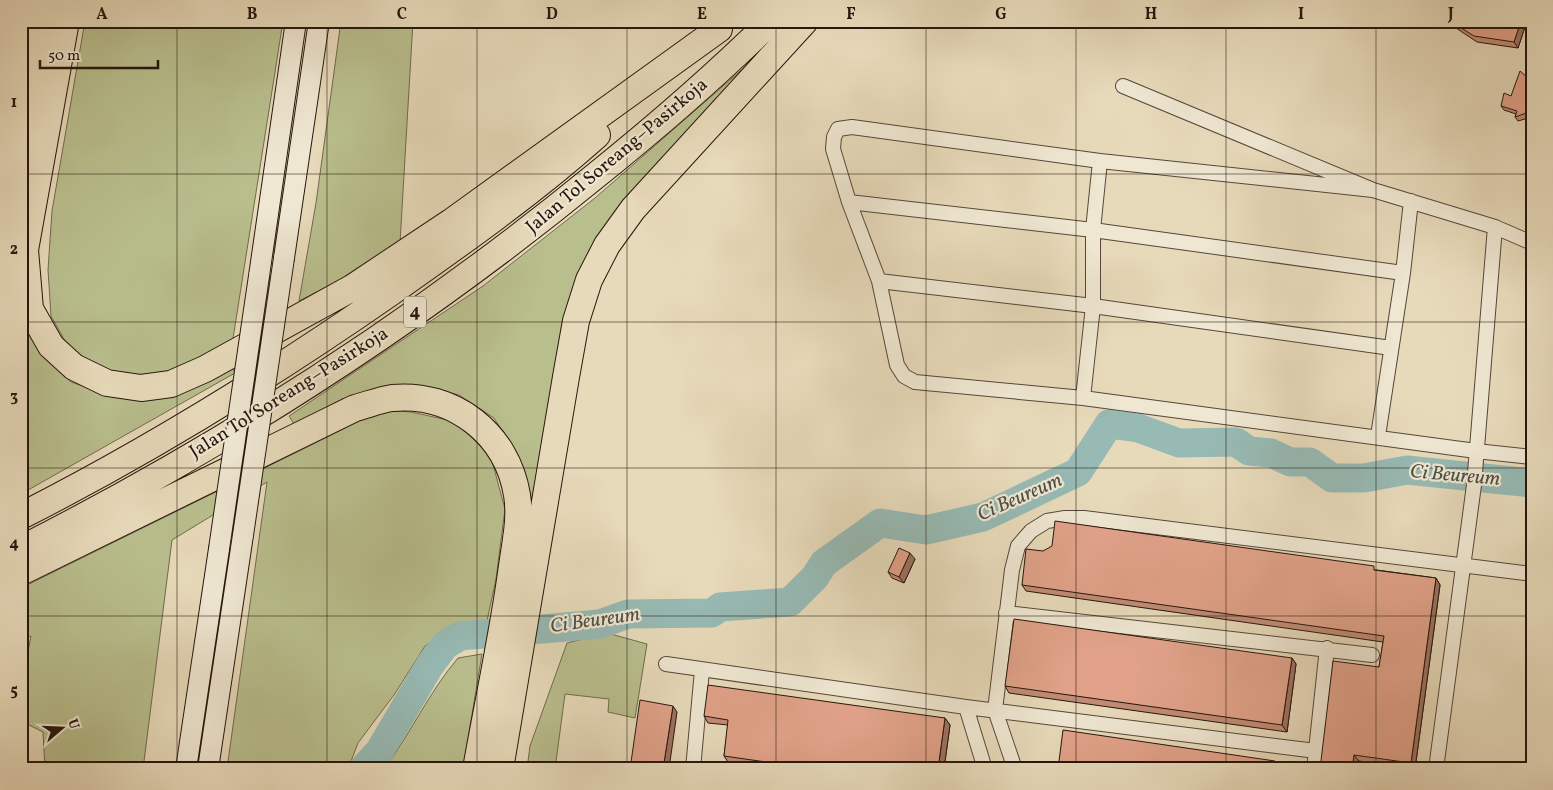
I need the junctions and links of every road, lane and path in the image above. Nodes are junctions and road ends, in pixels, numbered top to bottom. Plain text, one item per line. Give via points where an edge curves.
1 (40, 21) edge
2 (66, 21) edge
3 (296, 21) edge
4 (320, 21) edge
5 (771, 21) edge
6 (805, 21) edge
7 (723, 25) edge
8 (1123, 86) dead end
9 (21, 147) edge
10 (1100, 161) junction
11 (1373, 190) junction
12 (1411, 201) junction
13 (849, 202) junction
14 (1495, 227) junction
15 (1093, 230) junction
16 (1532, 243) edge
17 (1403, 273) junction
18 (879, 281) junction
19 (1093, 306) junction
20 (1391, 348) junction
21 (1083, 398) junction
22 (1378, 436) junction
23 (1532, 456) edge
24 (1476, 458) junction
25 (21, 516) edge
26 (21, 549) edge
27 (1461, 566) junction
28 (21, 572) edge
29 (1532, 574) edge
30 (521, 582) junction
31 (1006, 612) junction
32 (1327, 648) junction
33 (1372, 655) dead end
34 (666, 664) dead end
35 (507, 667) junction
36 (702, 670) junction
37 (966, 707) junction
38 (995, 710) junction
39 (1316, 751) junction
40 (186, 769) edge
41 (208, 769) edge
42 (476, 769) edge
43 (500, 769) edge
44 (693, 769) edge
45 (985, 769) edge
46 (1015, 769) edge
47 (1314, 769) edge
48 (1436, 769) edge

1 - 9 highway
2 - 7 highway via 25,250 30,309 50,346 74,368 107,384 141,388 171,384 205,370 352,288 451,222
3 - 40 main road, bridge
4 - 41 main road, bridge
5 - 26 highway, Jalan Tol Soreang–Pasirkoja / 4 via 716,74 631,147 542,220 443,293 305,387 152,478
6 - 30 highway via 633,209 607,245 589,280 576,321
7 - 25 highway, Jalan Tol Soreang–Pasirkoja / 4 via 564,164 453,249 300,356 149,447
8 - 11 street
10 - 11 street
10 - 13 street via 852,127 838,129 833,149
10 - 15 street
11 - 12 street
12 - 14 street
12 - 17 street
13 - 15 street
13 - 18 street
14 - 16 street
14 - 24 street
15 - 17 street
15 - 19 street
17 - 20 street
18 - 19 street
18 - 21 street via 897,365 904,376 915,382
19 - 20 street
19 - 21 street
20 - 22 street
21 - 22 street
22 - 24 street
23 - 24 street
24 - 27 street
27 - 29 street
27 - 31 street via 1065,518 1047,521 1031,531 1018,546
27 - 48 street
28 - 30 highway via 329,419 392,398 428,400 461,412 490,434 507,461 517,496
30 - 35 highway
31 - 32 street
31 - 38 street
32 - 33 street
32 - 39 street
34 - 36 street
35 - 42 highway
35 - 43 highway
36 - 37 street
36 - 44 street
37 - 38 street
37 - 45 street
38 - 39 street
38 - 46 street
39 - 47 street

